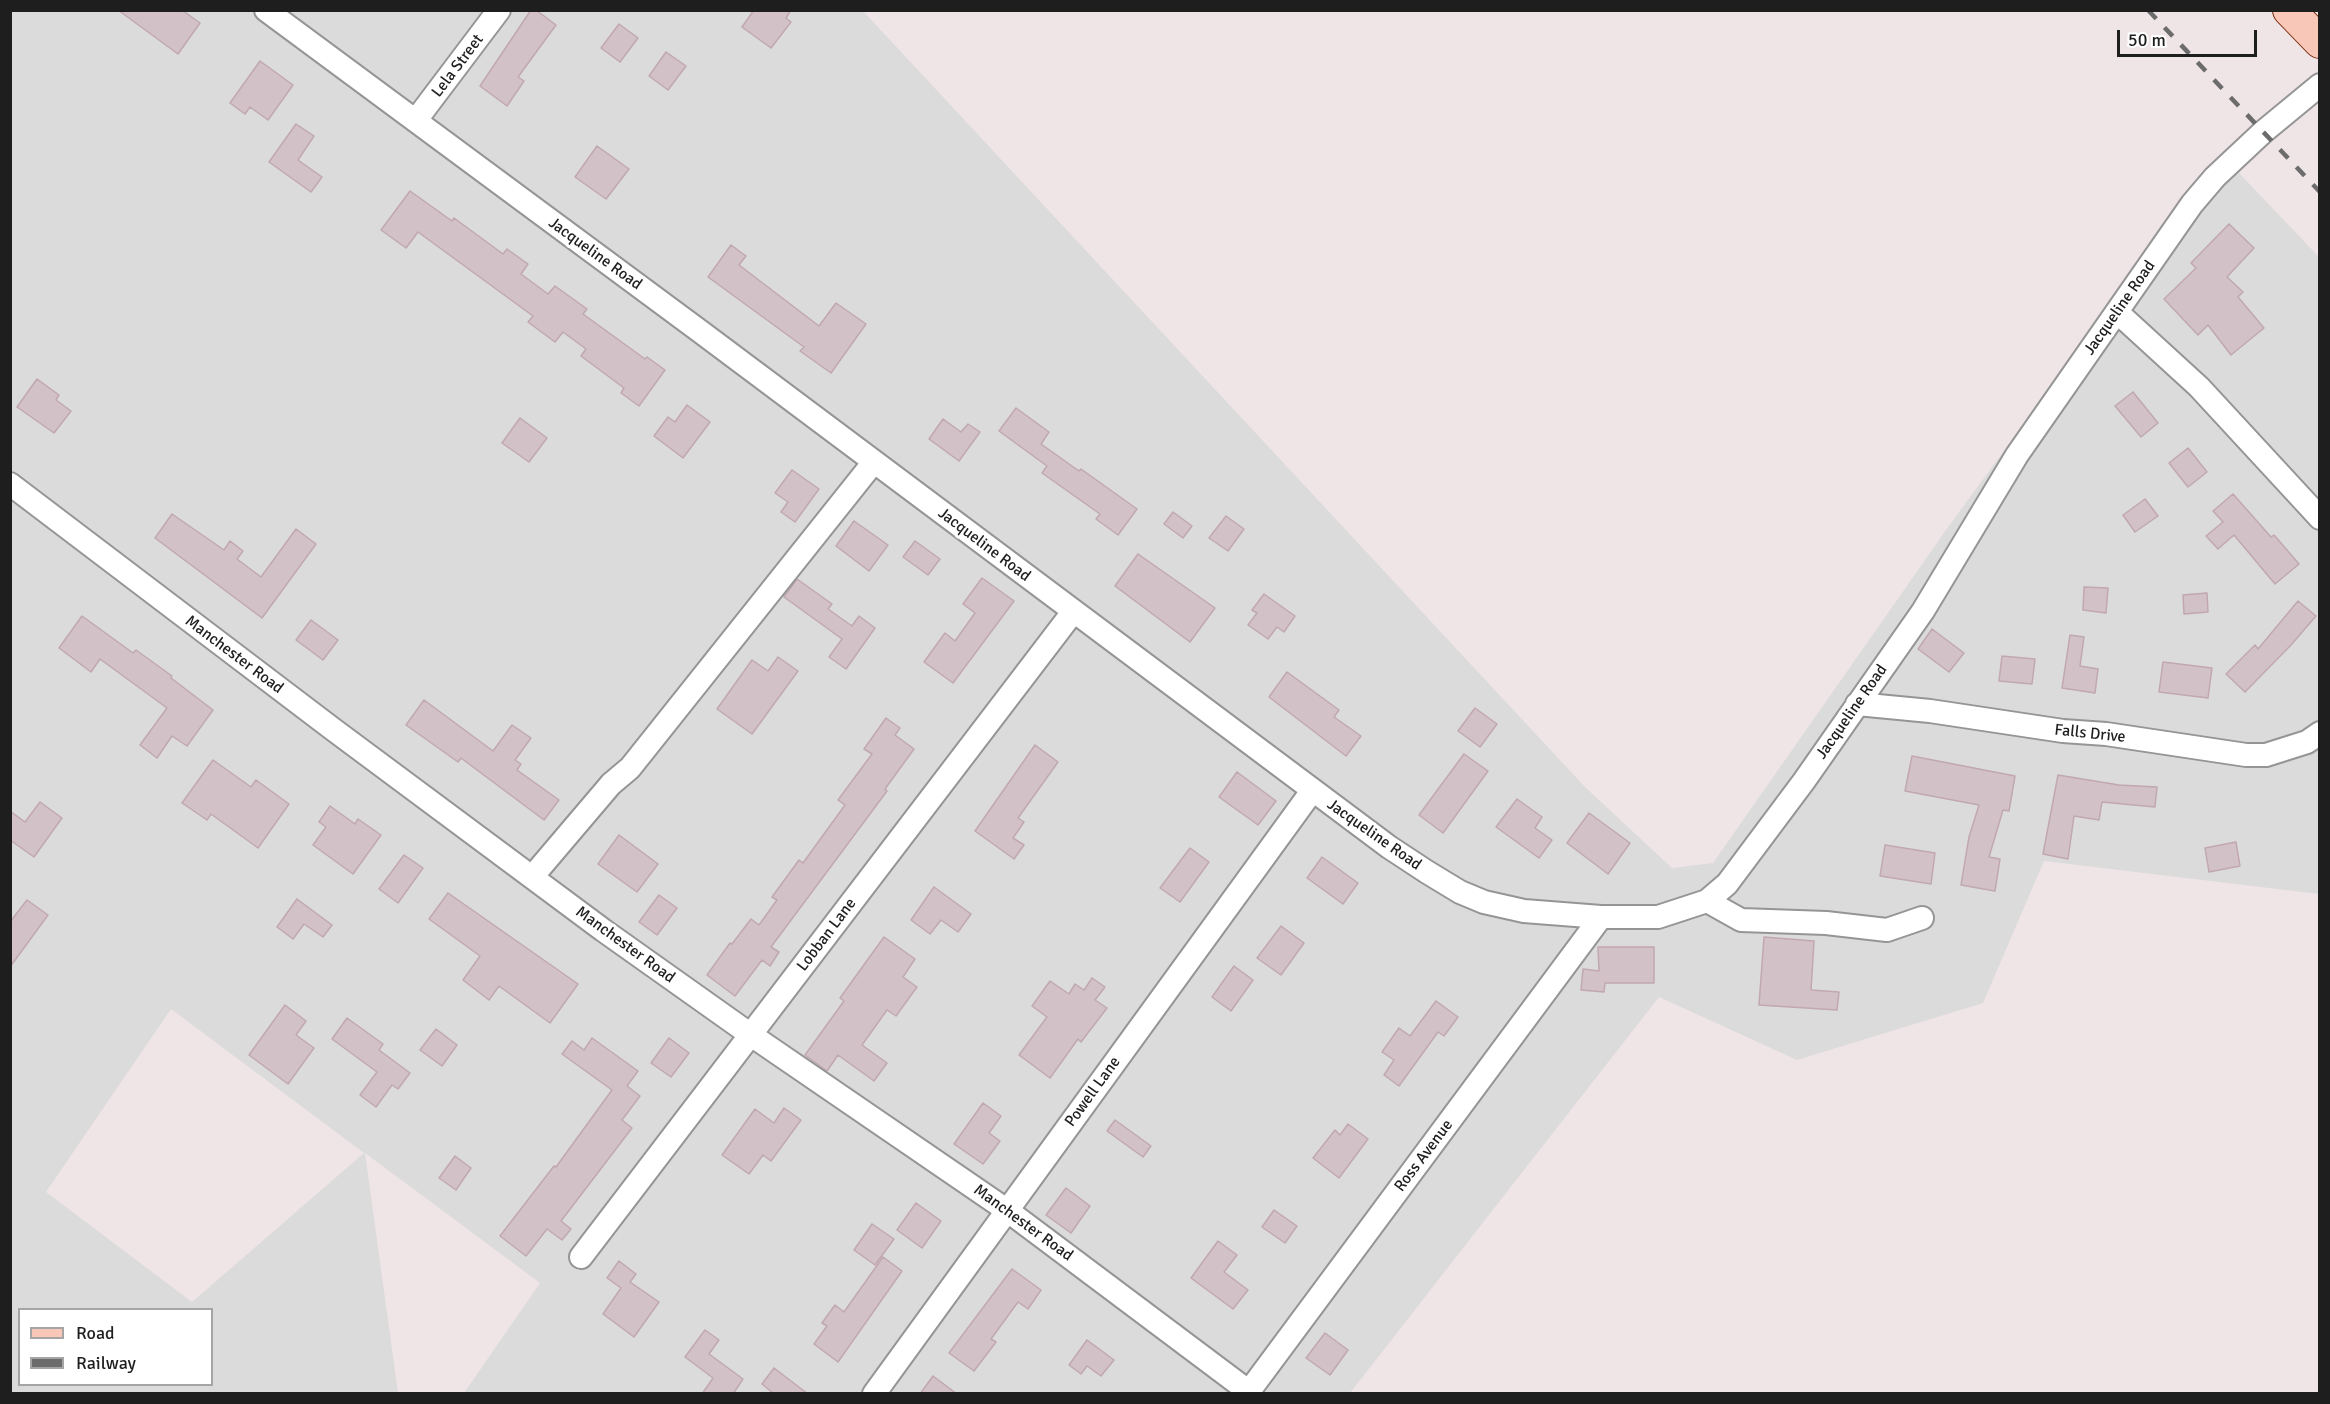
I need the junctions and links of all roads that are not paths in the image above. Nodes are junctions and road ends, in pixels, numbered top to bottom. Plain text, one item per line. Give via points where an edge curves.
1 (267, 10) edge
2 (499, 10) edge
3 (2289, 10) edge
4 (2319, 42) edge
5 (2319, 85) edge
6 (416, 120) junction
7 (2116, 312) junction
8 (873, 463) junction
9 (10, 484) edge
10 (2319, 518) edge
11 (1073, 612) junction
12 (1857, 704) junction
13 (2319, 733) edge
14 (1312, 791) junction
15 (532, 877) junction
16 (1707, 901) junction
17 (1601, 917) junction
18 (1922, 918) dead end
19 (751, 1035) junction
20 (1008, 1211) junction
21 (581, 1257) dead end
22 (1248, 1392) edge
23 (874, 1394) edge

1 - 6 street, Jacqueline Road
2 - 6 street, Lela Street
3 - 4 main road
5 - 7 street, Jacqueline Road via 2215,177
6 - 8 street, Jacqueline Road
7 - 10 street via 2199,387
7 - 12 street, Jacqueline Road via 2017,455 1923,611
8 - 11 street, Jacqueline Road
8 - 15 street via 630,768 611,784
9 - 15 street, Manchester Road
11 - 14 street, Jacqueline Road
11 - 19 street, Lobban Lane
12 - 13 street, Falls Drive via 2246,755 2266,755 2307,742
12 - 16 street, Jacqueline Road via 1746,860
14 - 17 street, Jacqueline Road via 1389,847 1461,892 1524,911
14 - 20 street, Powell Lane
15 - 19 street, Manchester Road
16 - 17 street, Jacqueline Road via 1658,917
16 - 18 street via 1741,920 1887,930
17 - 22 street, Ross Avenue
19 - 20 street, Manchester Road
19 - 21 street, Lobban Lane
20 - 22 street, Manchester Road
20 - 23 street, Powell Lane

